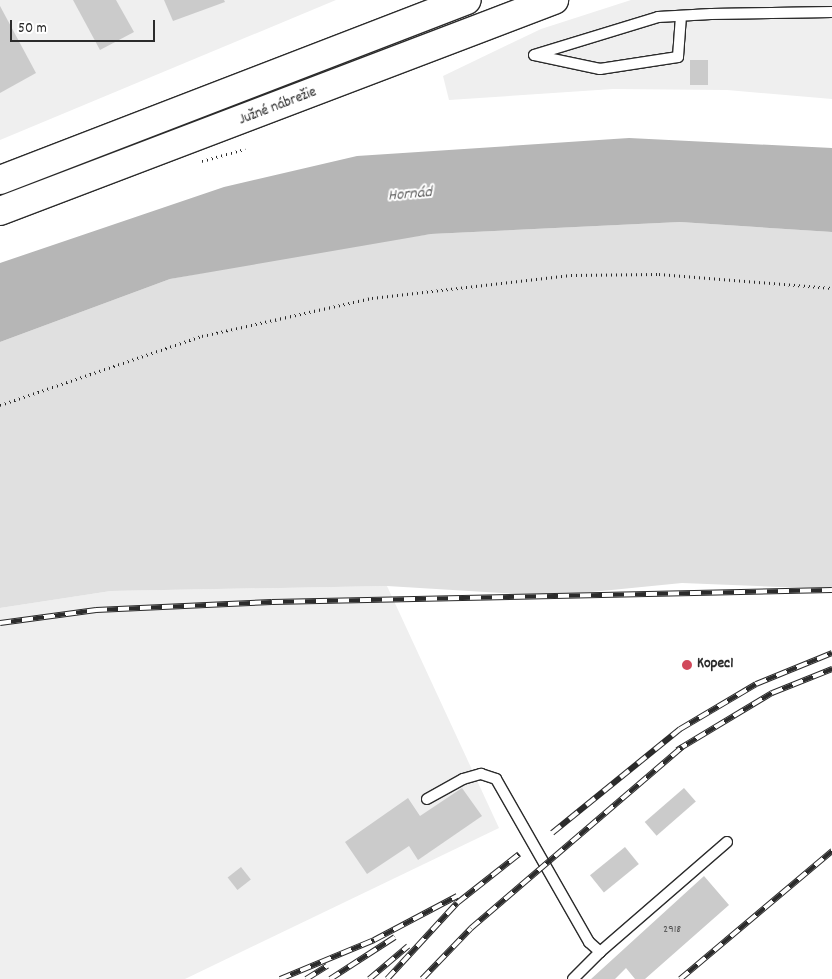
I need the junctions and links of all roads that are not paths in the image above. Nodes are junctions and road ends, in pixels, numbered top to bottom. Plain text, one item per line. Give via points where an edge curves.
1 (467, 0) edge
2 (554, 0) edge
3 (832, 12) edge
4 (681, 16) junction
5 (0, 180) edge
6 (0, 211) edge
7 (427, 799) dead end
8 (727, 842) dead end
9 (600, 952) junction
10 (573, 979) edge

1 - 5 highway, Južné nábrežie
2 - 6 highway, Južné nábrežie
3 - 4 lane
4 - 4 lane via 658,17 534,55 600,69 678,57
7 - 9 lane via 463,779 481,774 496,778 589,942
8 - 9 lane
9 - 10 lane

